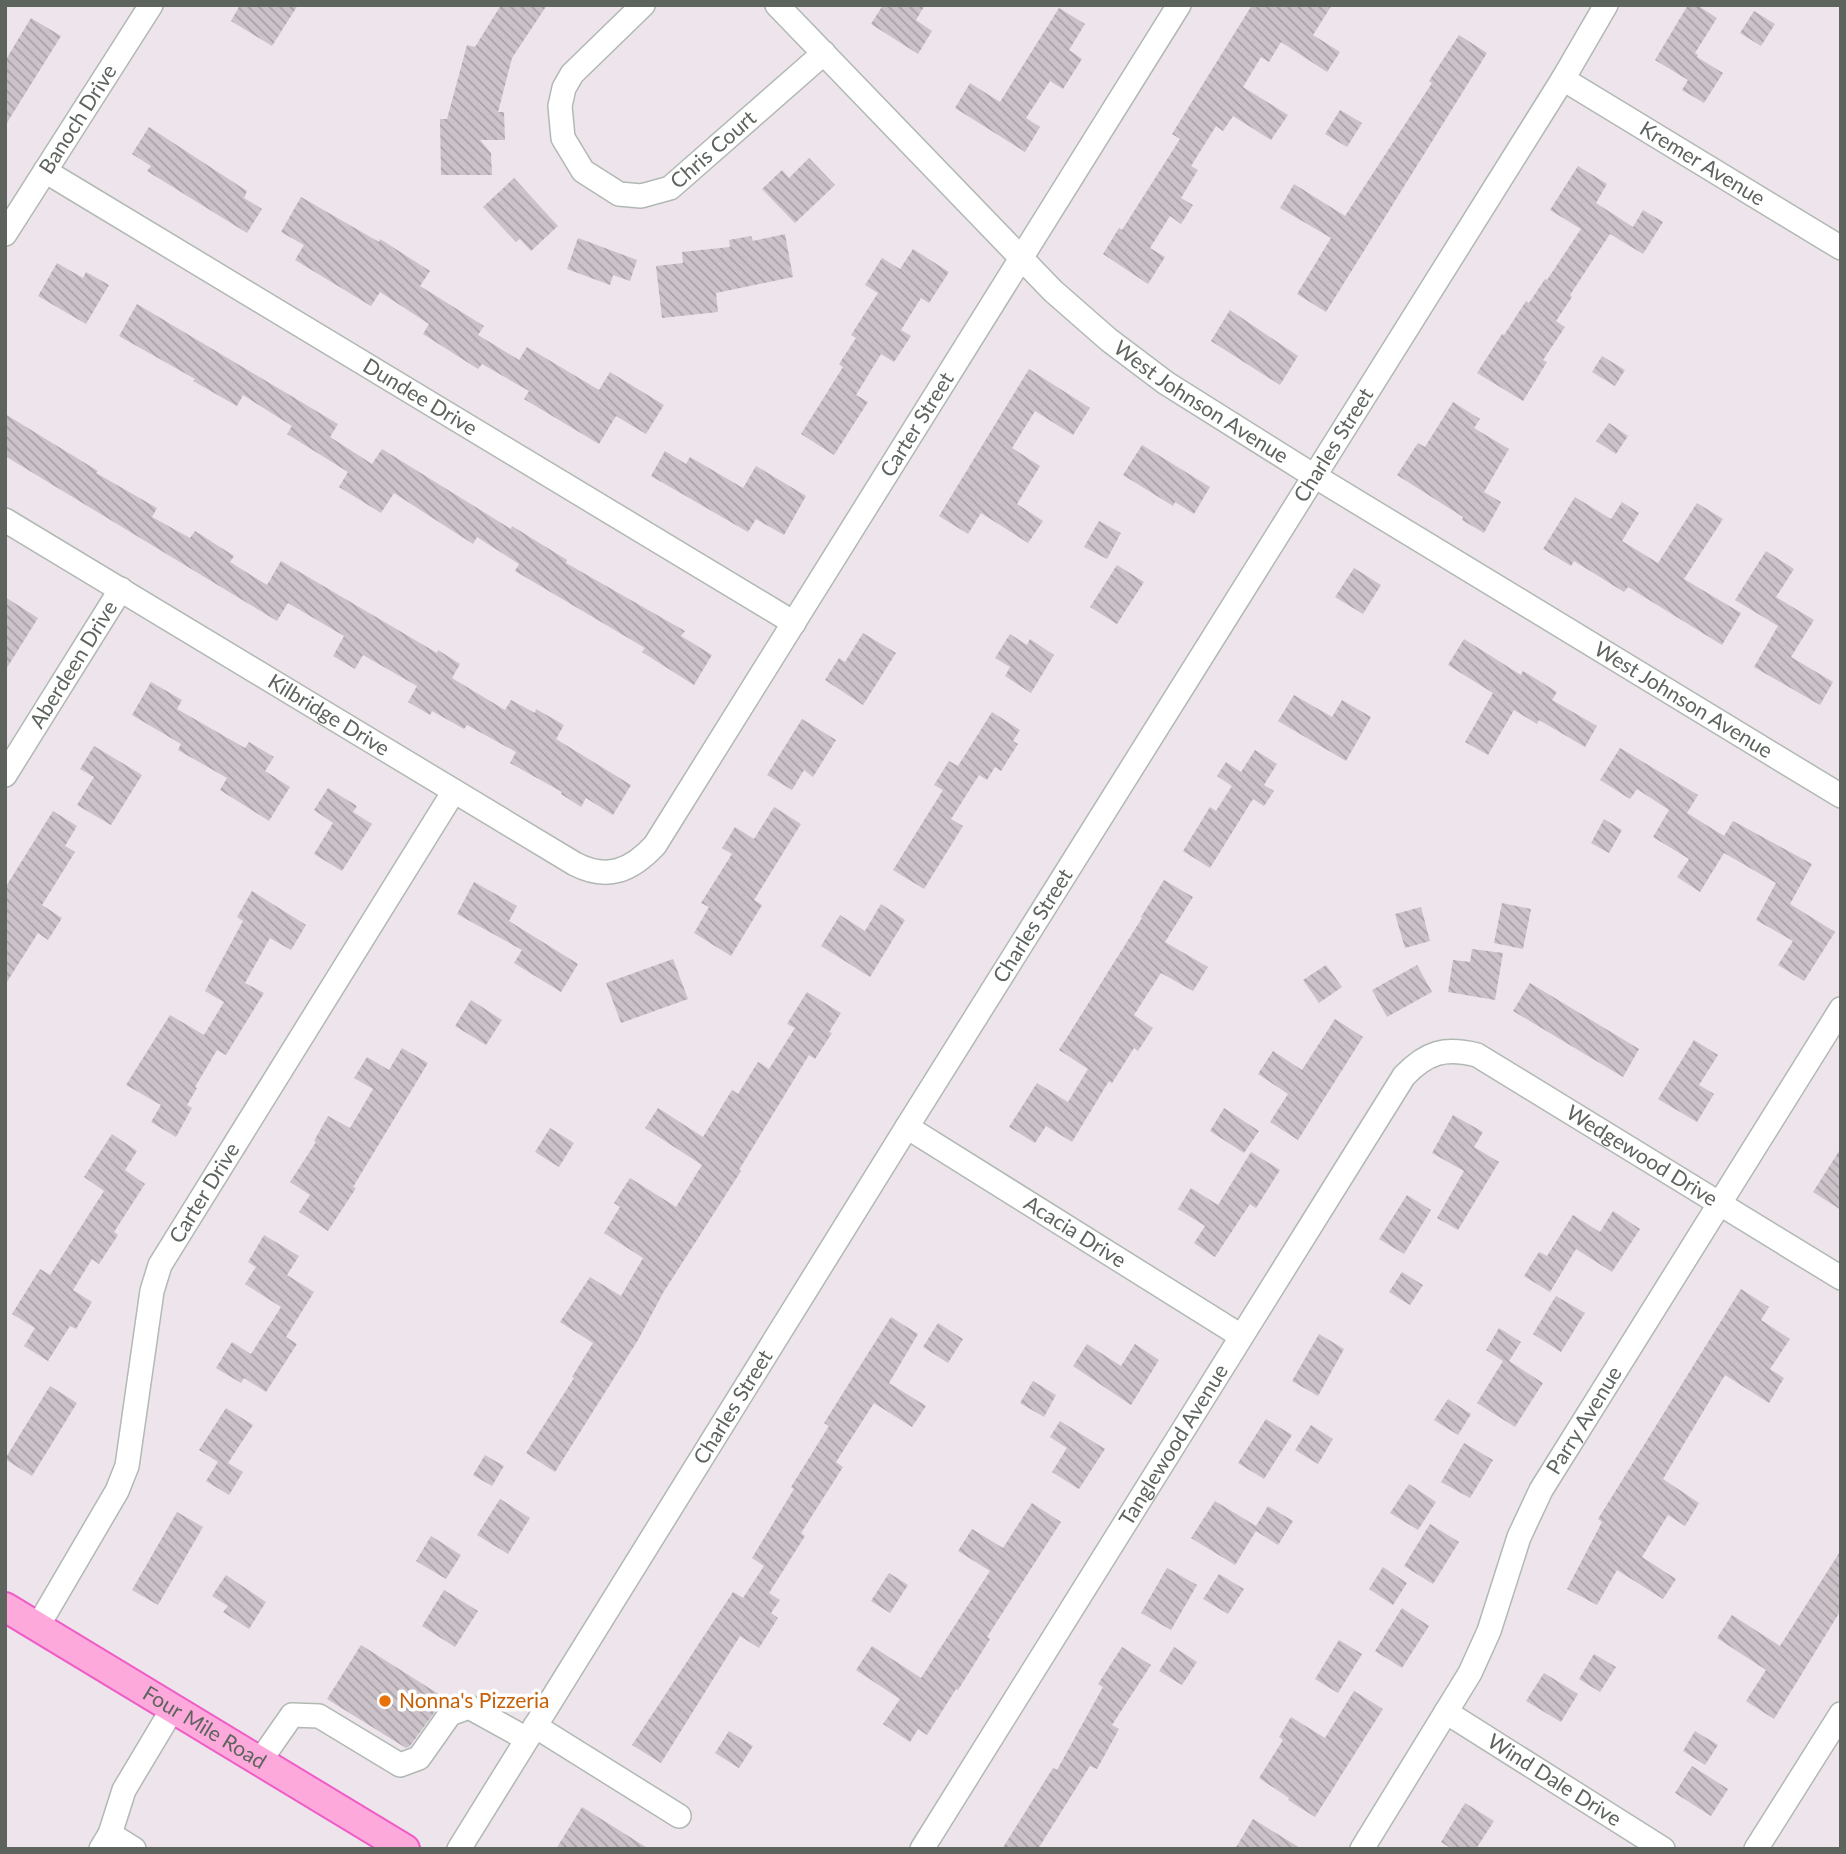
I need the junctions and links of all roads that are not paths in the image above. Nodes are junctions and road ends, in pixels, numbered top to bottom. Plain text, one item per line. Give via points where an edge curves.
1 (150, 5) edge
2 (643, 5) edge
3 (777, 5) edge
4 (1179, 5) edge
5 (1606, 5) edge
6 (824, 53) junction
7 (1563, 79) junction
8 (45, 171) junction
9 (5, 234) edge
10 (1841, 248) edge
11 (1022, 259) junction
12 (1315, 476) junction
13 (5, 520) edge
14 (121, 589) junction
15 (794, 623) junction
16 (5, 775) edge
17 (454, 790) junction
18 (1841, 796) edge
19 (655, 845) joint
20 (1841, 1009) edge
21 (1436, 1053) joint
22 (907, 1127) junction
23 (1720, 1202) junction
24 (1841, 1278) edge
25 (1241, 1336) junction
26 (16, 1618) edge
27 (173, 1708) junction
28 (1446, 1712) junction
29 (1841, 1714) edge
30 (531, 1732) junction
31 (260, 1761) junction
32 (680, 1816) dead end
33 (106, 1841) edge
34 (134, 1849) edge
35 (405, 1849) edge
36 (459, 1849) edge
37 (922, 1849) edge
38 (1362, 1849) edge
39 (1663, 1849) edge
40 (1756, 1849) edge

1 - 8 street, Banoch Drive
2 - 6 street, Chris Court via 572,74 560,106 563,138 583,171 619,194 641,196 670,188
3 - 6 street, West Johnson Avenue
4 - 11 street, Carter Street
5 - 7 street, Charles Street
6 - 11 street, West Johnson Avenue
7 - 10 street, Kremer Avenue
7 - 12 street, Charles Street
8 - 9 street, Banoch Drive
8 - 15 street, Dundee Drive
11 - 12 street, West Johnson Avenue via 1109,340 1166,383
11 - 15 street, Carter Street
12 - 18 street, West Johnson Avenue
12 - 22 street, Charles Street
13 - 14 street, Kilbridge Drive
14 - 16 street, Aberdeen Drive
14 - 17 street, Kilbridge Drive
15 - 19 street, Carter Street
17 - 19 street, Kilbridge Drive via 581,867 615,872 641,860
17 - 26 street, Carter Drive via 160,1265 152,1291 127,1466 117,1490
20 - 23 street, Parry Avenue
21 - 23 street, Wedgewood Drive via 1458,1050 1477,1055
21 - 25 street, Tanglewood Avenue via 1417,1062 1404,1076
22 - 25 street, Acacia Drive
22 - 30 street, Charles Street
23 - 24 street, Wedgewood Drive
23 - 28 street, Parry Avenue via 1541,1490 1519,1537 1489,1631
25 - 37 street, Tanglewood Avenue
26 - 27 main road, Four Mile Road
27 - 31 main road, Four Mile Road
27 - 33 street via 124,1790
28 - 38 street, Parry Avenue
28 - 39 street, Wind Dale Drive
29 - 40 street
30 - 31 street via 469,1707 450,1714 419,1758 400,1765 318,1716 292,1716
30 - 32 street
30 - 36 street, Charles Street
31 - 35 main road, Four Mile Road
33 - 34 street

